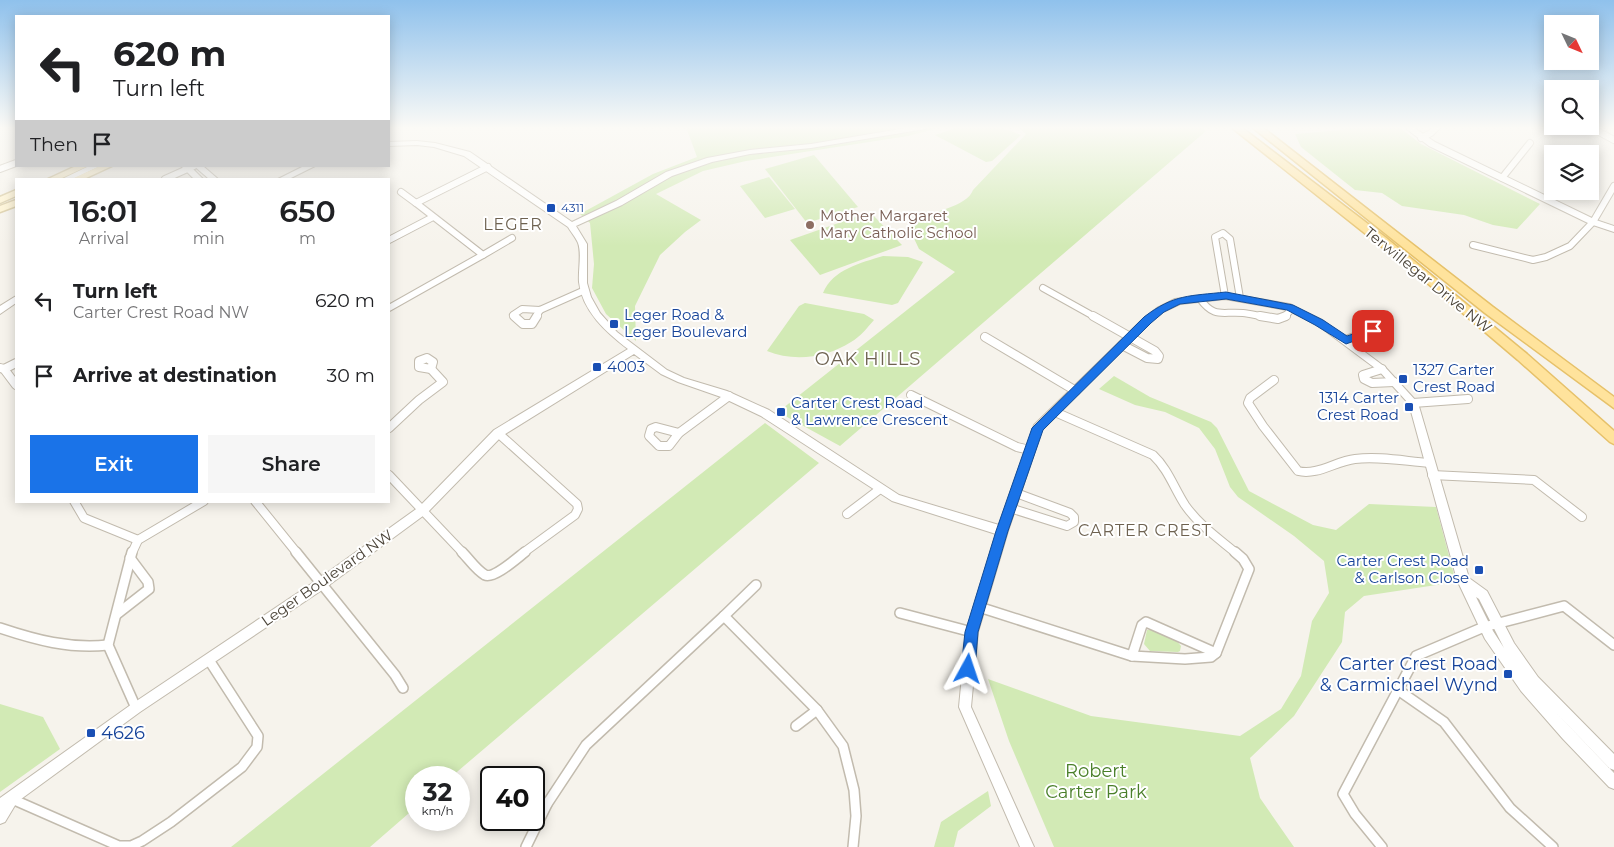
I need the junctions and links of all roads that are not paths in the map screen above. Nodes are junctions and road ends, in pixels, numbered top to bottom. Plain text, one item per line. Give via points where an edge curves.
1 (82, 167) edge
2 (94, 167) edge
3 (106, 167) edge
4 (189, 167) edge
5 (199, 167) edge
6 (309, 167) edge
7 (488, 167) joint
8 (690, 167) edge
9 (1285, 167) edge
10 (1306, 167) edge
11 (1479, 167) edge
12 (1511, 167) edge
13 (54, 178) edge
14 (68, 178) edge
15 (78, 178) edge
16 (167, 178) edge
17 (197, 178) edge
18 (213, 178) edge
19 (284, 178) edge
20 (1502, 178) junction
21 (1614, 186) edge
22 (401, 192) dead end
23 (15, 193) edge
24 (0, 200) edge
25 (15, 203) edge
26 (416, 204) junction
27 (0, 210) edge
28 (433, 218) junction
29 (1593, 222) junction
30 (571, 225) junction
31 (1614, 229) edge
32 (512, 238) dead end
33 (390, 240) edge
34 (1473, 245) dead end
35 (482, 255) junction
36 (1043, 288) dead end
37 (585, 290) junction
38 (1226, 296) junction
39 (1240, 298) junction
40 (1200, 299) junction
41 (15, 300) edge
42 (390, 307) edge
43 (1289, 307) junction
44 (540, 310) dead end
45 (0, 311) edge
46 (1389, 325) dead end
47 (985, 337) dead end
48 (1346, 340) junction
49 (1125, 341) junction
50 (634, 350) junction
51 (15, 363) edge
52 (2, 368) edge
53 (431, 369) dead end
54 (1382, 369) junction
55 (1274, 380) dead end
56 (1394, 382) junction
57 (15, 384) edge
58 (1076, 391) junction
59 (729, 396) junction
60 (911, 396) dead end
61 (1468, 399) dead end
62 (1614, 402) edge
63 (1413, 403) junction
64 (1055, 412) junction
65 (390, 427) edge
66 (498, 433) junction
67 (678, 433) dead end
68 (1614, 439) edge
69 (1030, 450) junction
70 (1429, 463) junction
71 (1432, 475) junction
72 (390, 476) edge
73 (880, 488) junction
74 (1016, 493) junction
75 (75, 503) edge
76 (201, 503) edge
77 (257, 503) edge
78 (1010, 508) junction
79 (423, 510) junction
80 (847, 514) dead end
81 (1582, 517) dead end
82 (1002, 531) junction
83 (138, 540) junction
84 (130, 558) junction
85 (1464, 580) junction
86 (321, 584) junction
87 (756, 585) dead end
88 (979, 607) junction
89 (900, 613) dead end
90 (117, 614) junction
91 (724, 616) junction
92 (1497, 622) junction
93 (1484, 627) junction
94 (0, 628) edge
95 (972, 632) junction
96 (108, 645) junction
97 (1614, 645) edge
98 (1216, 653) junction
99 (1132, 656) junction
100 (209, 660) junction
101 (403, 688) dead end
102 (1398, 690) junction
103 (136, 708) junction
104 (817, 710) junction
105 (796, 726) dead end
106 (1614, 763) edge
107 (1614, 782) edge
108 (12, 799) junction
109 (547, 804) joint
110 (0, 806) edge
111 (0, 818) edge
112 (526, 847) edge
113 (853, 847) edge
114 (1027, 847) edge
115 (1382, 847) edge
116 (1553, 847) edge

1 - 13 main road
2 - 14 street
3 - 15 main road
4 - 16 street
4 - 17 street
5 - 18 street
6 - 19 street
7 - 26 street
7 - 30 street
8 - 30 street
9 - 68 main road, Terwillegar Drive NW via 1457,303
10 - 62 main road, Terwillegar Drive NW via 1489,310
11 - 20 street
12 - 20 street
20 - 29 street
21 - 29 street
22 - 26 street
23 - 24 main road
25 - 27 main road
26 - 28 street
28 - 33 street
28 - 35 street
29 - 31 street
29 - 34 street via 1570,246 1533,260
30 - 37 street via 584,249
32 - 35 street
35 - 42 street
36 - 49 street
37 - 44 street
37 - 50 street via 602,322
38 - 39 street
38 - 39 street via 1215,237 1223,233 1230,239
38 - 40 street
39 - 43 street
40 - 43 street via 1218,314 1242,313 1278,318 1289,312
40 - 49 street via 1178,301 1160,310
41 - 45 street
43 - 48 street
46 - 48 street
47 - 58 street
48 - 54 street
49 - 58 street
50 - 59 street via 673,377
50 - 66 street, Leger Boulevard NW
51 - 52 street
52 - 57 street
53 - 65 street via 442,382
54 - 56 street
54 - 56 street via 1363,375 1364,379 1372,383
55 - 70 street via 1248,403 1298,471 1310,473 1333,463 1355,459
56 - 63 street
58 - 64 street
59 - 67 street
59 - 73 street via 765,413
60 - 69 street via 1016,447
61 - 63 street
63 - 70 street
64 - 69 street via 1038,428
64 - 98 street via 1153,455 1193,514 1248,565
66 - 79 street, Leger Boulevard NW
66 - 79 street via 577,504 575,515 489,576 483,574
69 - 74 street
70 - 71 street
71 - 81 street via 1534,480
71 - 85 street
72 - 79 street
73 - 80 street
73 - 82 street via 896,498
74 - 78 street
74 - 78 street via 1070,513 1074,522 1066,526
75 - 83 street via 84,518
76 - 83 street
77 - 86 street
78 - 82 street
79 - 86 street, Leger Boulevard NW
82 - 88 street
83 - 84 street
84 - 90 street
84 - 90 street via 148,582 149,589
85 - 92 street via 1483,595
85 - 93 street
86 - 100 street, Leger Boulevard NW
86 - 101 street
87 - 91 street
88 - 95 street
88 - 99 street
89 - 95 street
90 - 96 street
91 - 104 street
91 - 109 street via 586,744
92 - 93 street
92 - 97 street via 1564,606
92 - 106 street via 1534,681
93 - 102 street via 1416,656
93 - 107 street via 1539,706
94 - 96 street via 46,644 69,648
95 - 114 street via 965,707
96 - 103 street
98 - 99 street via 1211,657 1185,658
98 - 99 street via 1146,622
100 - 103 street, Leger Boulevard NW
100 - 108 street via 258,736 257,747 242,767 171,822 142,842 119,846
102 - 115 street via 1343,794
102 - 116 street via 1444,722 1510,808
103 - 108 street, Leger Boulevard NW
104 - 105 street
104 - 113 street via 843,746 850,772 856,816
108 - 110 street, Leger Boulevard NW
108 - 111 street, Leger Boulevard NW
109 - 112 street

